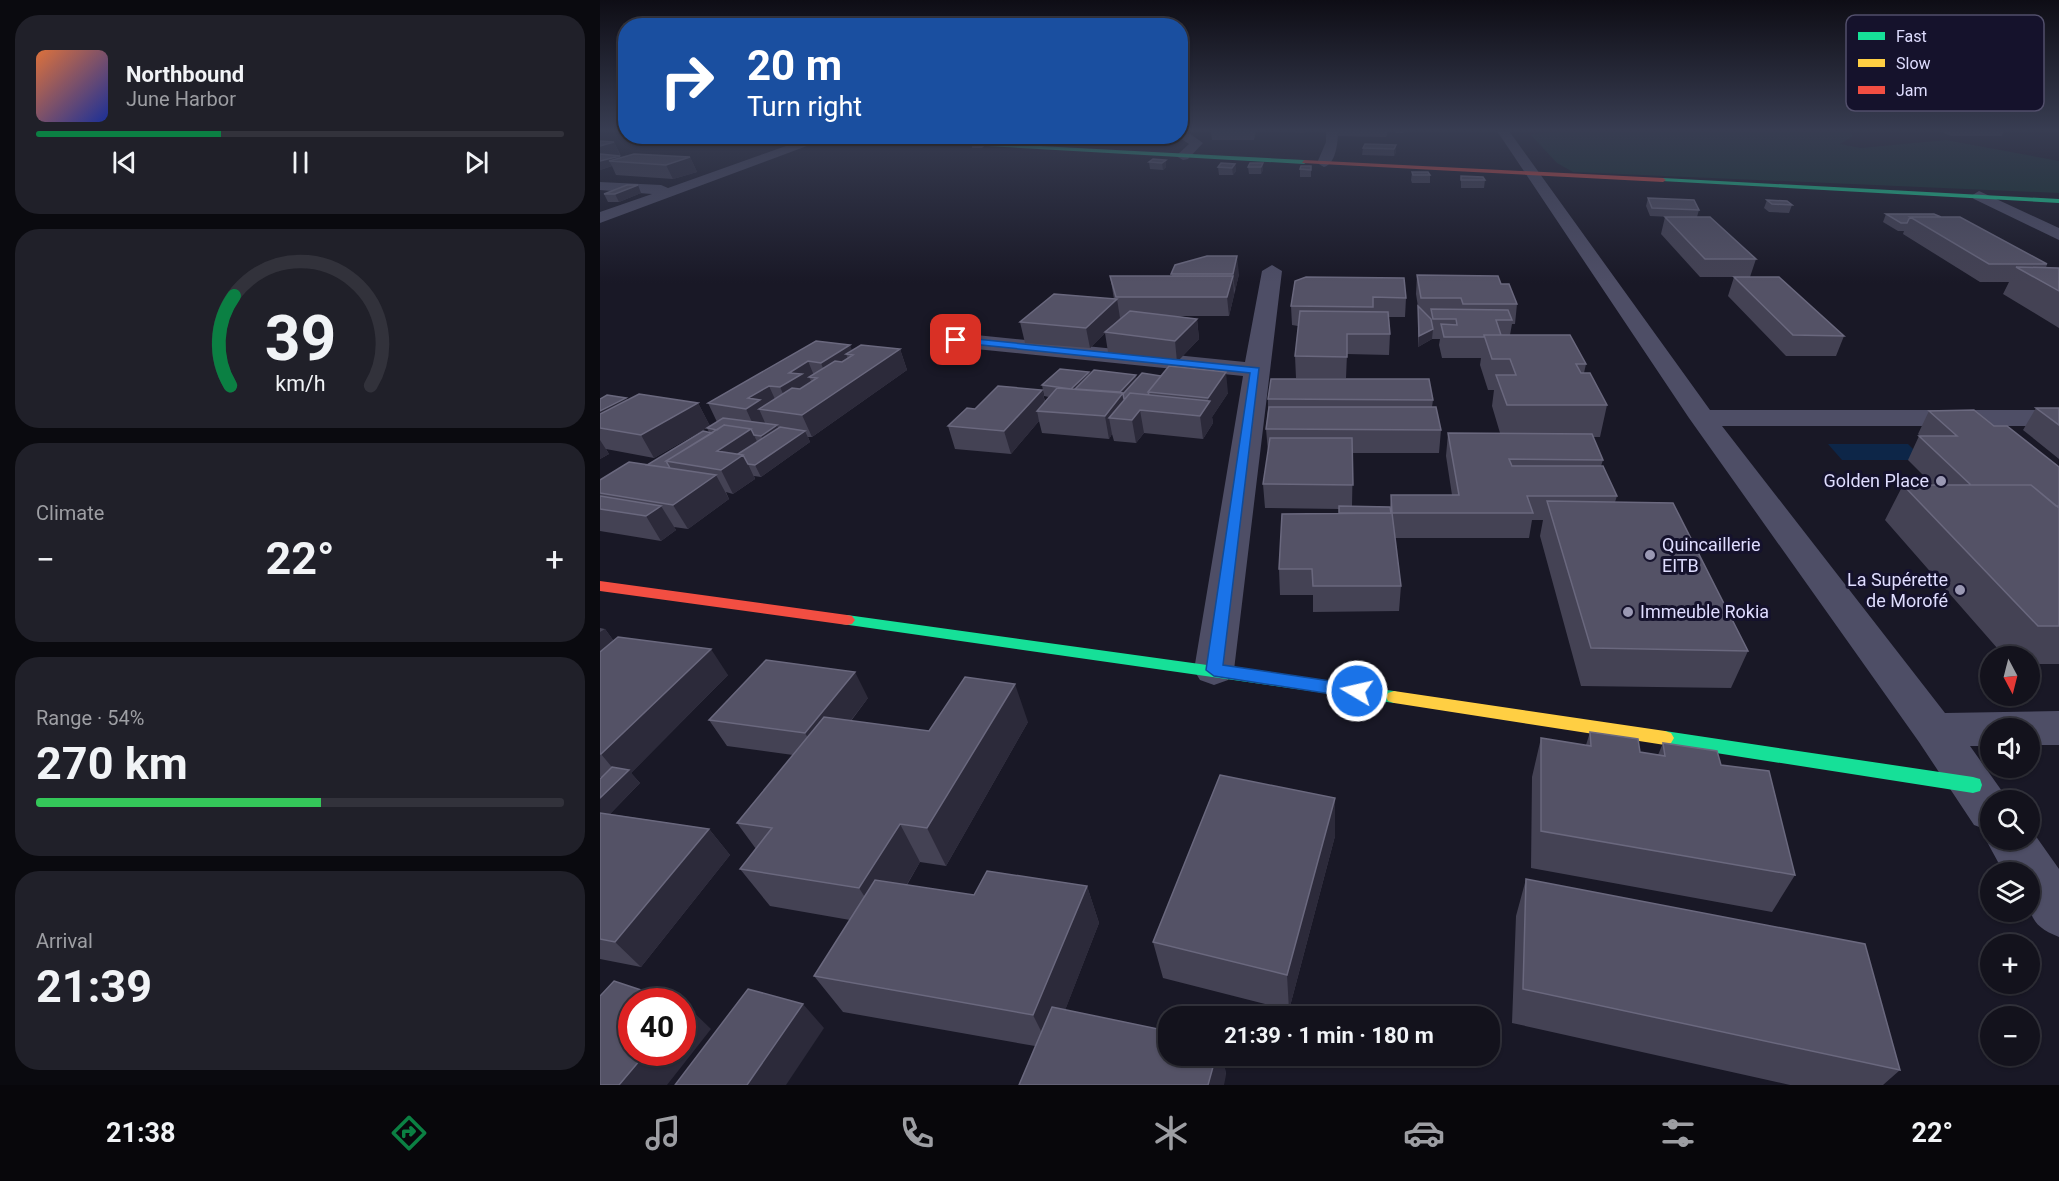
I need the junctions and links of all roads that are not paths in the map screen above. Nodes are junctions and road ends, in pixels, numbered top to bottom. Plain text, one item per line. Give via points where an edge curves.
1 (701, 182) edge
2 (1537, 182) edge
3 (1687, 182) edge
4 (600, 186) edge
5 (675, 191) junction
6 (1979, 196) junction
7 (2059, 201) edge
8 (600, 218) edge
9 (2059, 235) edge
10 (1272, 271) dead end
11 (956, 340) dead end
12 (1256, 370) junction
13 (1702, 418) junction
14 (2059, 418) edge
15 (600, 586) edge
16 (1214, 670) junction
17 (2059, 728) edge
18 (1934, 730) junction
19 (1973, 785) junction
20 (1980, 796) edge
21 (2017, 850) edge
22 (2059, 912) edge

1 - 5 street
2 - 13 street
3 - 6 street
4 - 5 street
5 - 8 street
6 - 7 street
6 - 9 street
10 - 12 street
11 - 12 street
12 - 16 street
13 - 14 street
13 - 18 street
15 - 16 street
16 - 19 street
17 - 18 street
18 - 19 street
19 - 20 street
21 - 22 street

